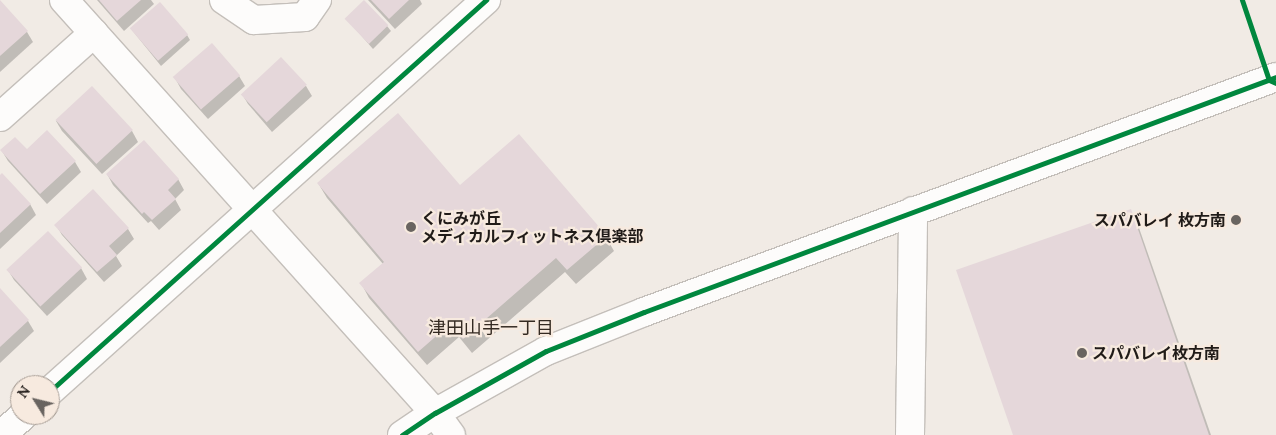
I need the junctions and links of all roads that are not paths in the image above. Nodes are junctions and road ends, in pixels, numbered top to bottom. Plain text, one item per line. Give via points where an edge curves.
1 (64, 0) edge
2 (224, 0) edge
3 (317, 0) edge
4 (486, 0) edge
5 (94, 33) junction
6 (1276, 77) edge
7 (0, 117) edge
8 (253, 210) junction
9 (913, 211) junction
10 (60, 382) edge
11 (435, 413) junction
12 (12, 425) edge
13 (1, 435) edge
14 (402, 435) edge
15 (451, 435) edge
16 (910, 435) edge

1 - 5 street
2 - 3 street via 254,20 305,17
4 - 8 street
5 - 7 street
5 - 8 street
6 - 9 street
8 - 10 street
8 - 11 street
9 - 11 street via 546,351
9 - 16 street
11 - 14 street
11 - 15 street
12 - 13 street

